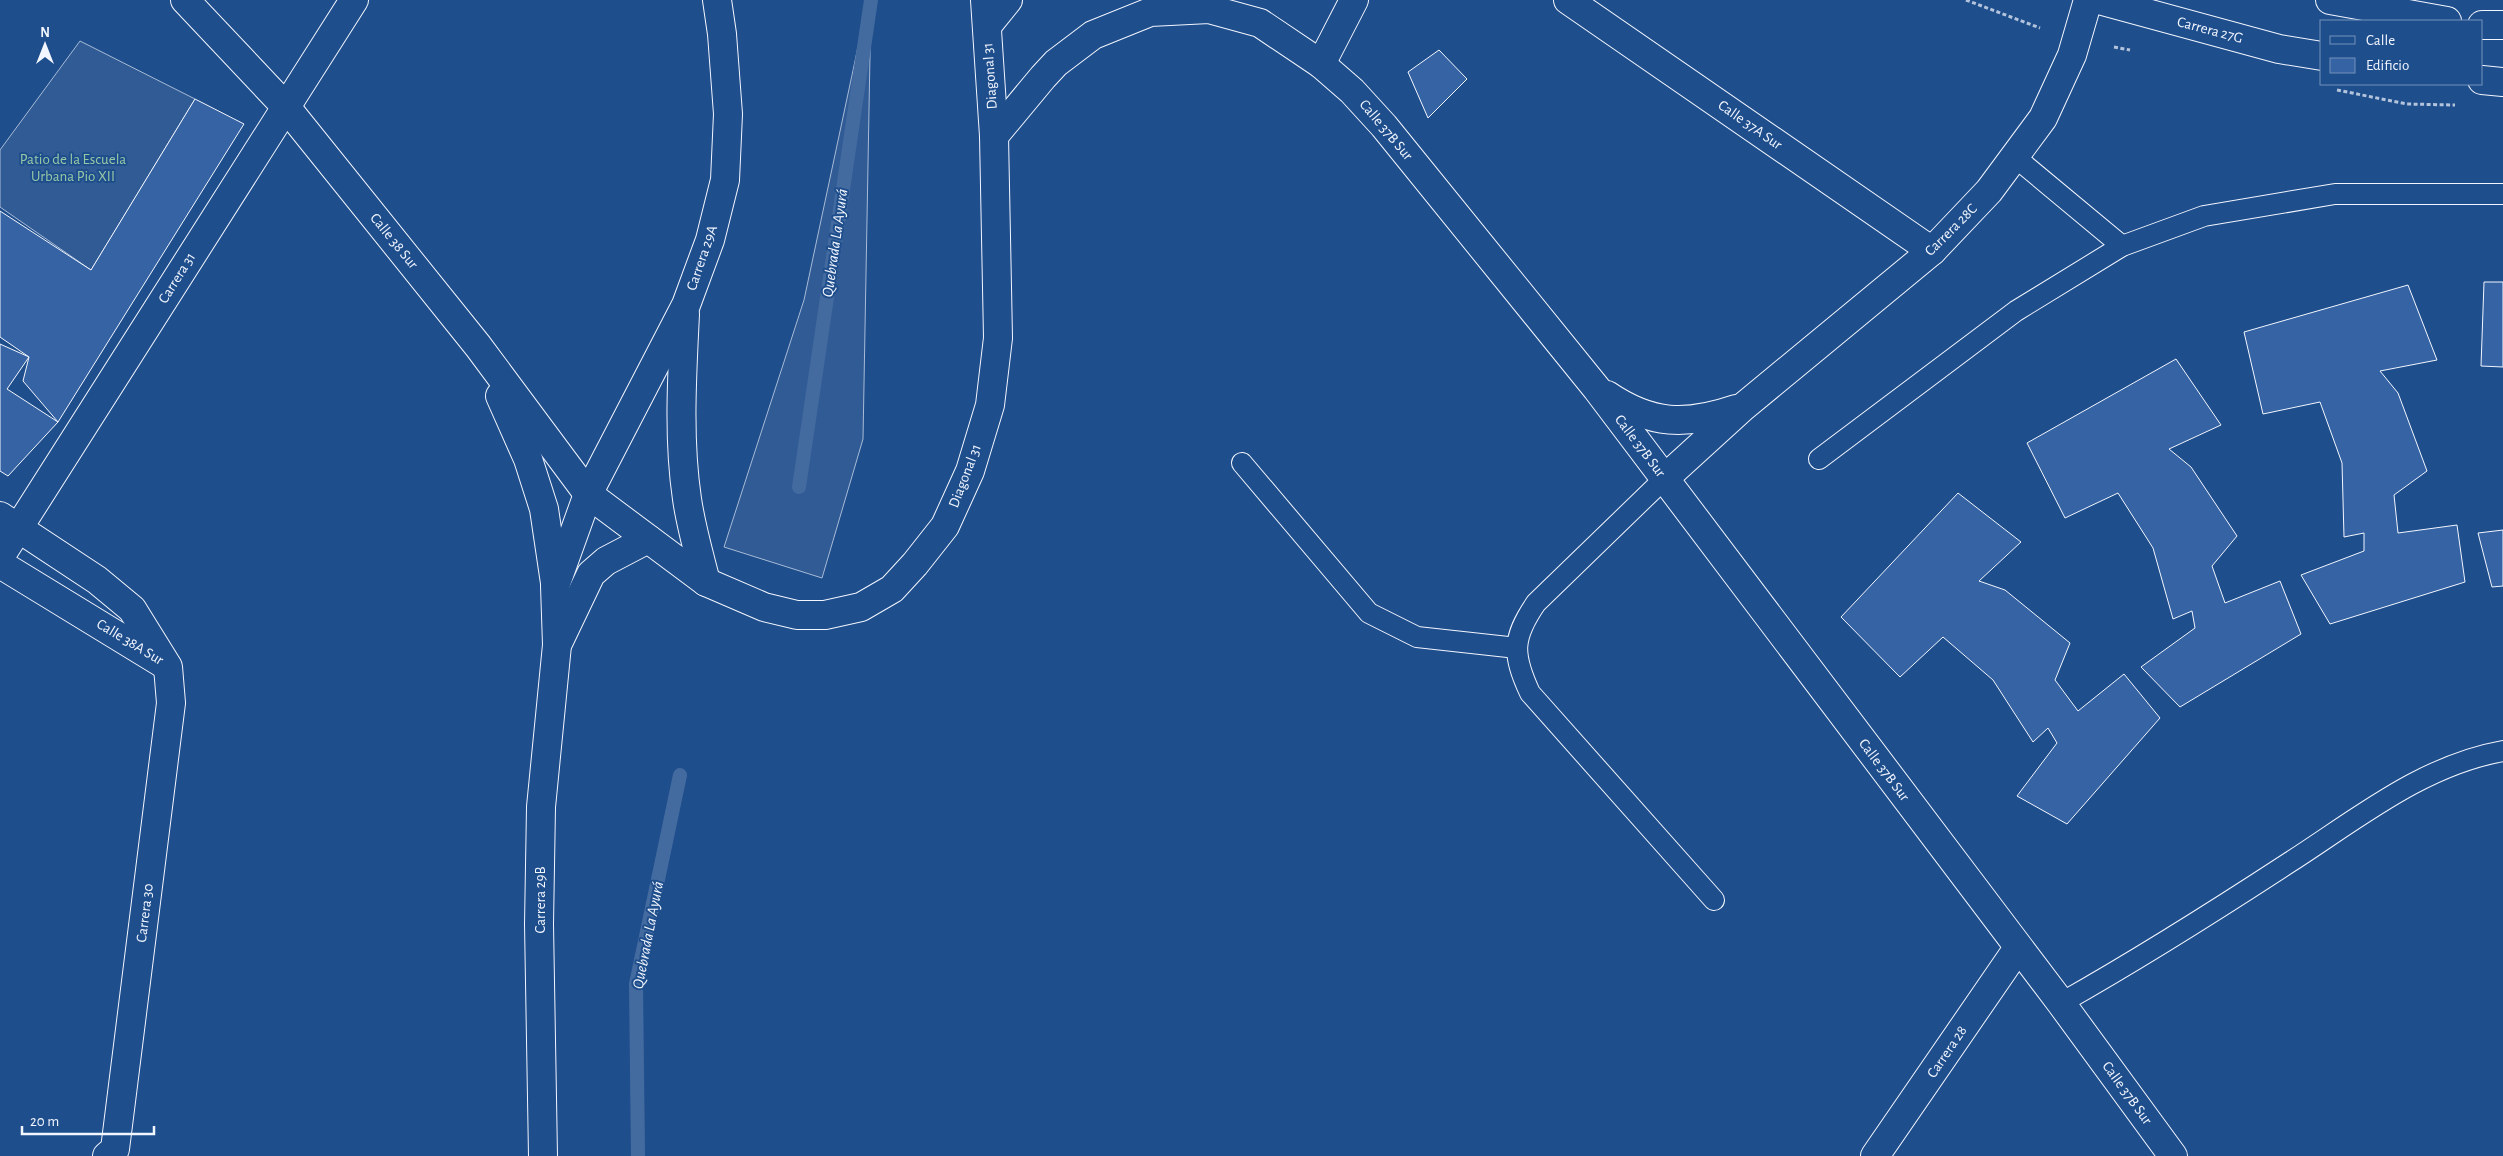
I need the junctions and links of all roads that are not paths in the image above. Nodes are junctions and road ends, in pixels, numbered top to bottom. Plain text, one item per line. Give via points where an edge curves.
1 (185, 0) edge
2 (354, 0) edge
3 (717, 0) edge
4 (1008, 0) edge
5 (1354, 0) edge
6 (1568, 0) edge
7 (2088, 0) edge
8 (2099, 0) edge
9 (2330, 0) edge
10 (2397, 7) edge
11 (986, 13) edge
12 (2443, 20) edge
13 (2483, 25) edge
14 (2503, 25) edge
15 (2320, 56) edge
16 (1320, 64) junction
17 (2483, 80) edge
18 (2503, 82) edge
19 (286, 107) junction
20 (994, 136) junction
21 (2016, 157) junction
22 (2503, 194) edge
23 (2122, 246) junction
24 (1932, 251) junction
25 (686, 306) junction
26 (478, 346) junction
27 (1597, 389) junction
28 (1743, 407) junction
29 (1819, 459) dead end
30 (1242, 463) dead end
31 (1664, 479) junction
32 (588, 494) junction
33 (9, 522) edge
34 (648, 539) junction
35 (0, 556) edge
36 (0, 564) edge
37 (706, 582) junction
38 (555, 586) junction
39 (557, 645) junction
40 (1517, 648) junction
41 (168, 666) junction
42 (2503, 751) edge
43 (1714, 900) dead end
44 (2018, 948) junction
45 (2061, 1003) junction
46 (1885, 1152) edge
47 (114, 1154) edge
48 (543, 1156) edge
49 (2173, 1156) edge

1 - 19 street, Calle 38 Sur
2 - 19 street, Carrera 31
3 - 25 street, Carrera 29A via 728,114 725,180 710,240
4 - 11 street
5 - 16 street
6 - 24 street, Calle 37A Sur
7 - 21 street, Carrera 28C via 2068,64 2042,118
8 - 15 street, Carrera 27G via 2279,49
9 - 10 street
10 - 12 street
11 - 20 street, Diagonal 31
13 - 14 street
16 - 20 street, Calle 37B Sur via 1260,23 1209,9 1150,12 1093,35 1056,63 1027,93
16 - 27 street, Calle 37B Sur via 1352,91 1384,126
17 - 18 street
19 - 26 street, Calle 38 Sur
19 - 33 street, Carrera 31
20 - 37 street, Diagonal 31 via 998,338 990,405 970,471 944,526 892,589 861,607 825,615 797,615 764,607
21 - 23 lane
21 - 24 street, Carrera 28C via 1989,191
22 - 23 lane via 2335,194 2204,216
23 - 29 lane via 2016,311
24 - 28 street, Carrera 28C
25 - 32 street, Carrera 29A
25 - 37 street via 681,392 684,469 693,531
26 - 32 street, Calle 38 Sur
26 - 38 street via 528,459 541,499
27 - 28 street, Carrera 28C via 1623,406 1651,418 1681,422 1710,418
27 - 31 street, Calle 37B Sur
28 - 31 street, Carrera 28C
30 - 40 lane via 1369,613 1417,637
31 - 40 lane via 1536,603 1521,626
31 - 44 street, Calle 37B Sur
32 - 34 street, Diagonal 31
32 - 38 street, Carrera 29B
33 - 35 street, Carrera 31
33 - 41 street, Calle 38A Sur via 97,580 132,609
34 - 37 street, Diagonal 31
34 - 39 street, Carrera 29B via 606,560 590,574
36 - 41 street, Calle 38A Sur
38 - 39 street, Carrera 29B
39 - 48 street, Carrera 29B via 541,807 539,924
40 - 43 lane via 1520,671 1530,693
41 - 47 street, Carrera 30 via 171,703
42 - 45 lane via 2481,755 2423,777
44 - 45 street, Calle 37B Sur
44 - 46 street, Carrera 28
45 - 49 street, Calle 37B Sur

